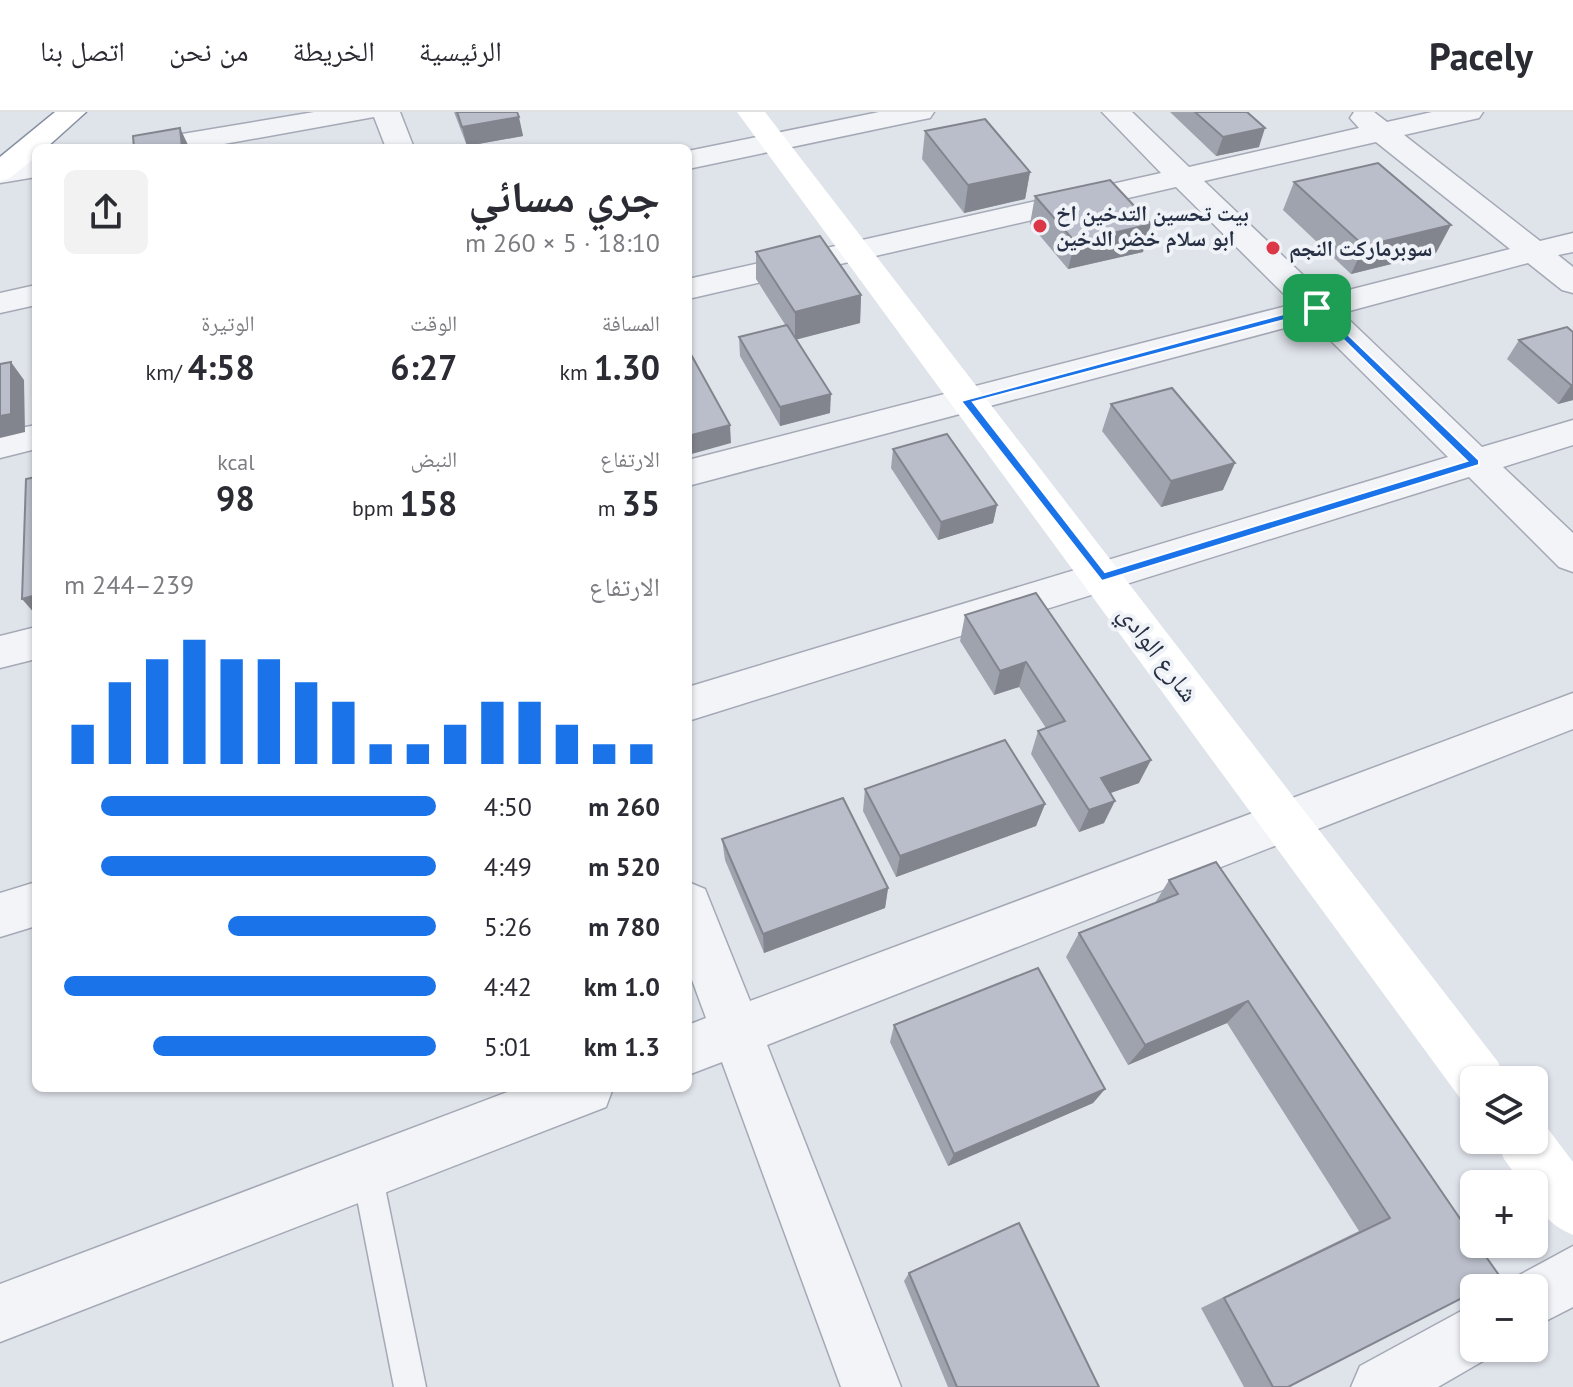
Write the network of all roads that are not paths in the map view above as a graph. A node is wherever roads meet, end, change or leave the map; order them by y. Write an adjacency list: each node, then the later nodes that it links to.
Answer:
1 (72, 112): 10 (main road)
2 (364, 112): 11 (street)
3 (386, 112): 12 (street)
4 (920, 112): 8 (street)
5 (1116, 112): 17 (street)
6 (1356, 112): 9 (street)
7 (1469, 112): 9 (street)
8 (761, 127): 14 (street); 19 (main road, شارع الوادي)
9 (1382, 132): 17 (street); 20 (street)
10 (34, 144)
11 (176, 144)
12 (398, 144)
13 (32, 146): 16 (main road)
14 (692, 158)
15 (32, 169): 16 (street)
16 (0, 173)
17 (1183, 177): 19 (street); 25 (street)
18 (1573, 242): 20 (street)
19 (853, 252): 22 (street); 26 (main road, شارع الوادي)
20 (1534, 252): 21 (street); 25 (street)
21 (1573, 283)
22 (692, 288)
23 (32, 296): 24 (street)
24 (0, 303)
25 (1317, 308): 26 (street); 30 (street)
26 (966, 401): 31 (street); 33 (main road, شارع الوادي)
27 (1573, 432): 30 (street)
28 (32, 438): 29 (street)
29 (0, 445)
30 (1475, 462): 32 (street); 33 (street)
31 (692, 472)
32 (1573, 557)
33 (1102, 577): 36 (street); 38 (main road, شارع الوادي)
34 (32, 644): 35 (street)
35 (0, 652)
36 (692, 703)
37 (1573, 711): 38 (street)
38 (1286, 821): 42 (street); 44 (main road, شارع الوادي)
39 (32, 905): 41 (street)
40 (692, 914): 42 (street)
41 (0, 915)
42 (737, 1031): 43 (street); 54 (street)
43 (692, 1048)
44 (1469, 1066)
45 (577, 1092): 47 (street)
46 (1533, 1154): 48 (main road)
47 (367, 1173): 51 (street); 53 (lane)
48 (1573, 1207)
49 (1573, 1275): 50 (street)
50 (1548, 1290)
51 (0, 1313)
52 (1460, 1341): 55 (street)
53 (410, 1387)
54 (871, 1387)
55 (1381, 1387)

